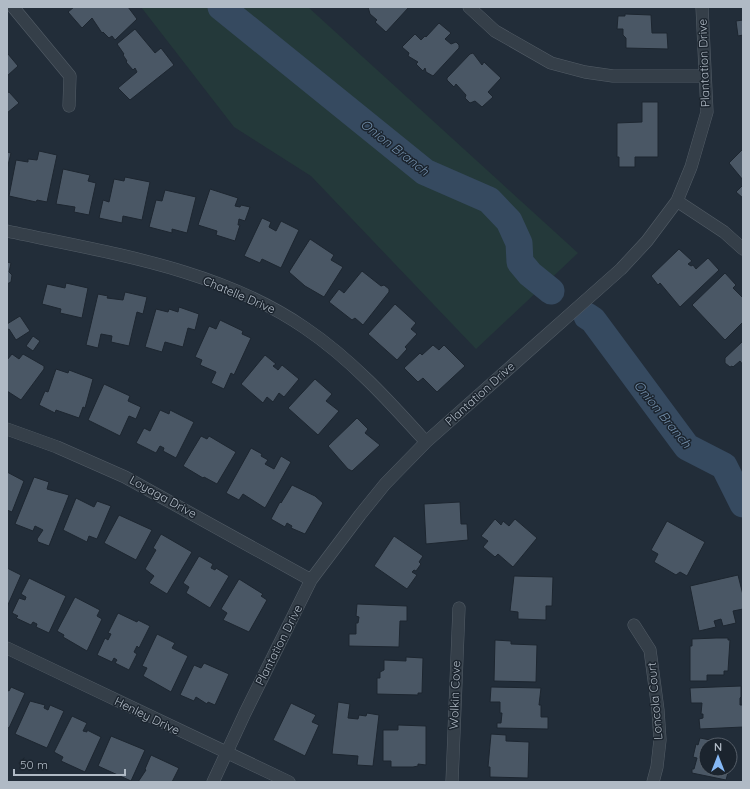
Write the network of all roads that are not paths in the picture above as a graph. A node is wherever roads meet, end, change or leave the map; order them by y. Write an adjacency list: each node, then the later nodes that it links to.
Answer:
1 (13, 7): 5 (street)
2 (468, 7): 4 (street)
3 (702, 7): 4 (street, Plantation Drive)
4 (705, 76): 6 (street, Plantation Drive)
5 (69, 106)
6 (677, 201): 8 (street); 10 (street, Plantation Drive)
7 (7, 231): 10 (street, Chatelle Drive)
8 (743, 249)
9 (7, 429): 11 (street, Loyaga Drive)
10 (426, 442): 11 (street, Plantation Drive)
11 (311, 580): 15 (street, Plantation Drive)
12 (459, 608): 18 (street, Wolkin Cove)
13 (634, 625): 19 (street, Loncola Court)
14 (7, 648): 15 (street, Henley Drive)
15 (226, 754): 16 (street, Plantation Drive); 17 (street, Henley Drive)
16 (213, 782)
17 (288, 782)
18 (452, 782)
19 (653, 782)

